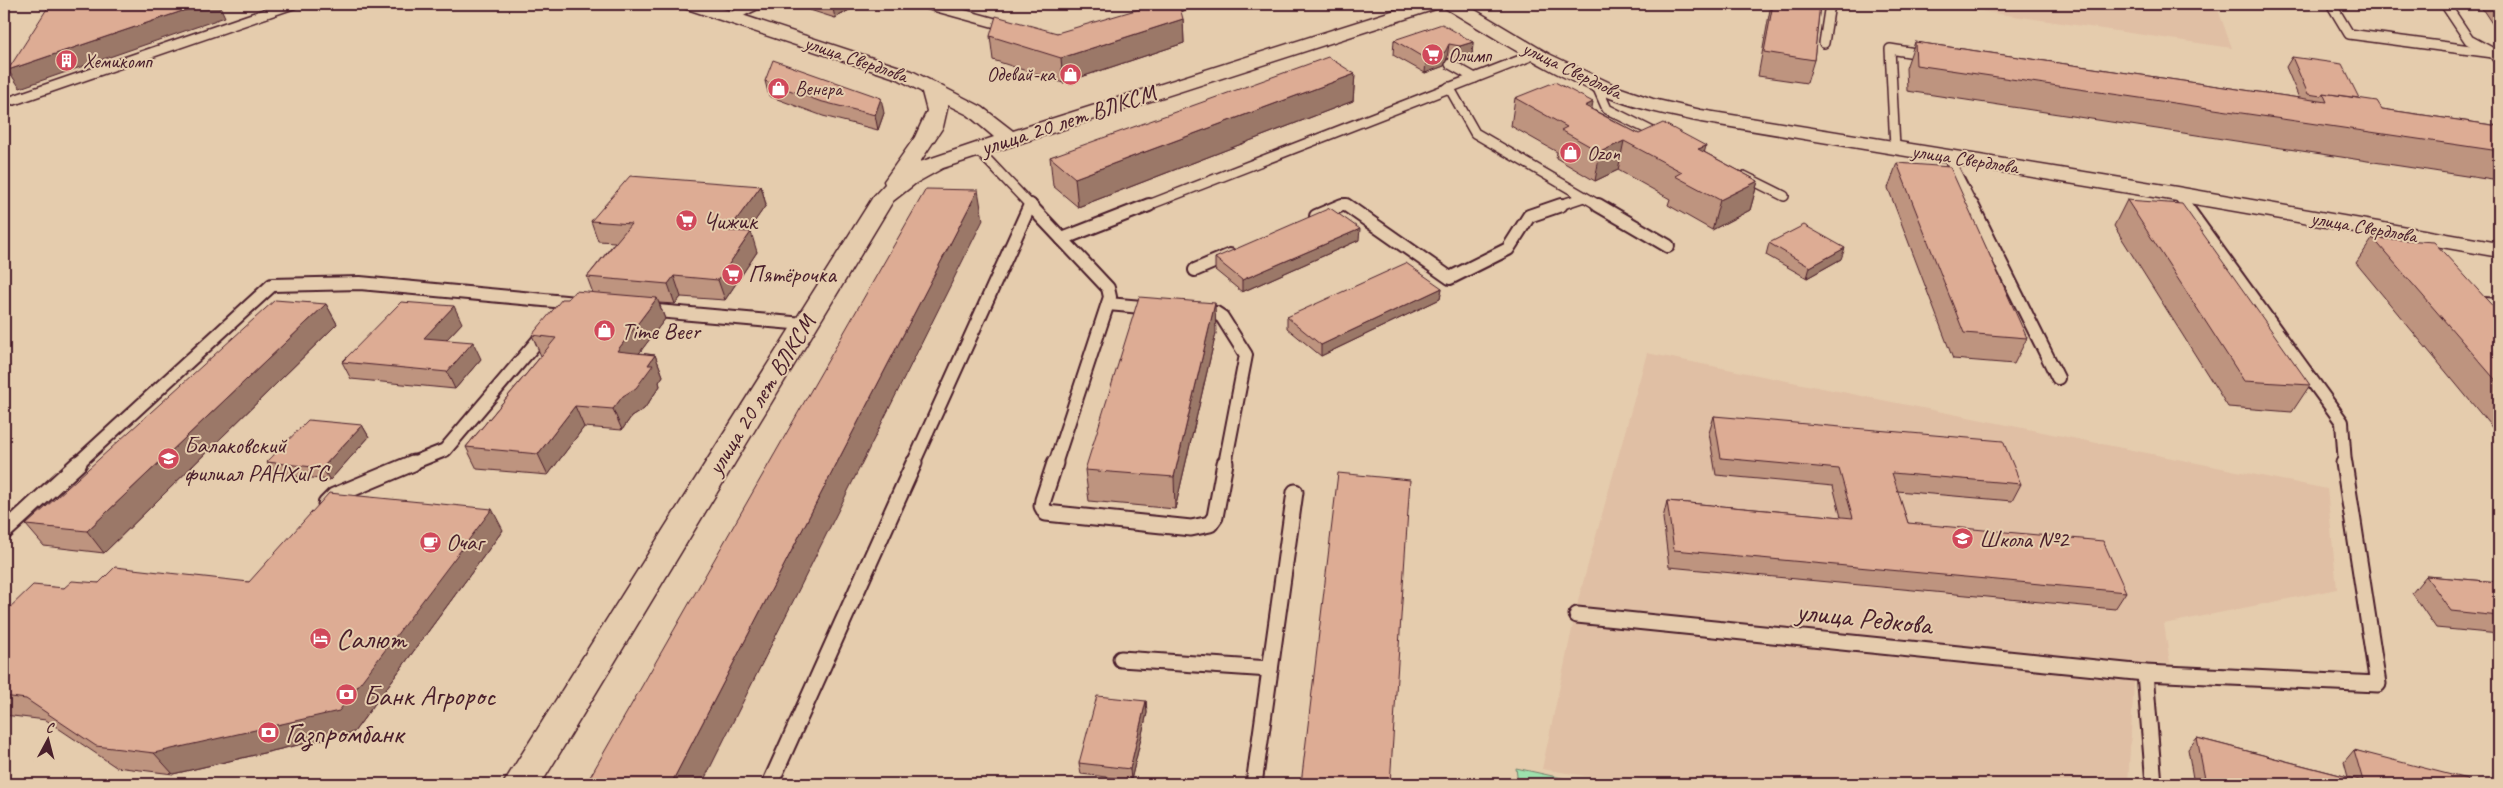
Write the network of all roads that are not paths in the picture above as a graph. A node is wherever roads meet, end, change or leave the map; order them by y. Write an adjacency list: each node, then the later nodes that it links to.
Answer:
1 (293, 4): 24 (lane)
2 (691, 4): 12 (street, улица Свердлова)
3 (758, 4): 12 (lane)
4 (926, 4): 13 (lane)
5 (1187, 4): 11 (lane)
6 (1432, 4): 25 (street, улица 20 лет ВЛКСМ)
7 (1452, 4): 16 (street, улица Свердлова)
8 (1830, 4): 14 (lane)
9 (2331, 4): 15 (lane)
10 (2446, 4): 15 (lane)
11 (1150, 15)
12 (731, 17): 22 (street, улица Свердлова)
13 (1018, 29)
14 (1824, 43)
15 (2493, 53): 18 (lane)
16 (1536, 54): 20 (lane); 21 (street, улица Свердлова)
17 (1938, 56): 27 (lane)
18 (2499, 61)
19 (1450, 64): 20 (lane)
20 (1475, 78): 23 (lane)
21 (1596, 84): 26 (lane); 27 (street, улица Свердлова)
22 (928, 85): 25 (street, улица Свердлова); 33 (street)
23 (1449, 87): 34 (lane); 37 (lane)
24 (14, 100)
25 (1009, 140): 28 (street, улица 20 лет ВЛКСМ)
26 (1669, 140)
27 (1895, 148): 29 (street, улица Свердлова)
28 (977, 149): 33 (street, улица 20 лет ВЛКСМ); 35 (lane)
29 (1948, 157): 31 (street, улица Свердлова); 51 (lane)
30 (1731, 170): 32 (lane)
31 (2177, 194): 39 (street, улица Свердлова); 58 (lane, улица Редкова)
32 (1784, 196)
33 (884, 197): 50 (street, улица 20 лет ВЛКСМ)
34 (1584, 197): 36 (lane); 38 (lane)
35 (1030, 205): 37 (lane); 60 (lane)
36 (1310, 219)
37 (1062, 239): 45 (lane)
38 (1668, 246)
39 (2499, 250)
40 (1239, 251): 41 (lane)
41 (1195, 270)
42 (2480, 301): 49 (lane)
43 (570, 302): 44 (lane); 53 (lane); 54 (lane)
44 (590, 304)
45 (1108, 304): 47 (lane); 48 (lane)
46 (629, 308): 50 (lane)
47 (1163, 308)
48 (1191, 310)
49 (2497, 311)
50 (804, 324): 59 (street, улица 20 лет ВЛКСМ)
51 (2058, 378)
52 (1295, 492): 57 (lane)
53 (315, 518)
54 (4, 532)
55 (1577, 615): 58 (lane, улица Редкова)
56 (1121, 659): 57 (lane)
57 (1270, 669): 61 (lane)
58 (2145, 673): 62 (lane)
59 (521, 784)
60 (770, 784)
61 (1254, 784)
62 (2154, 784)

